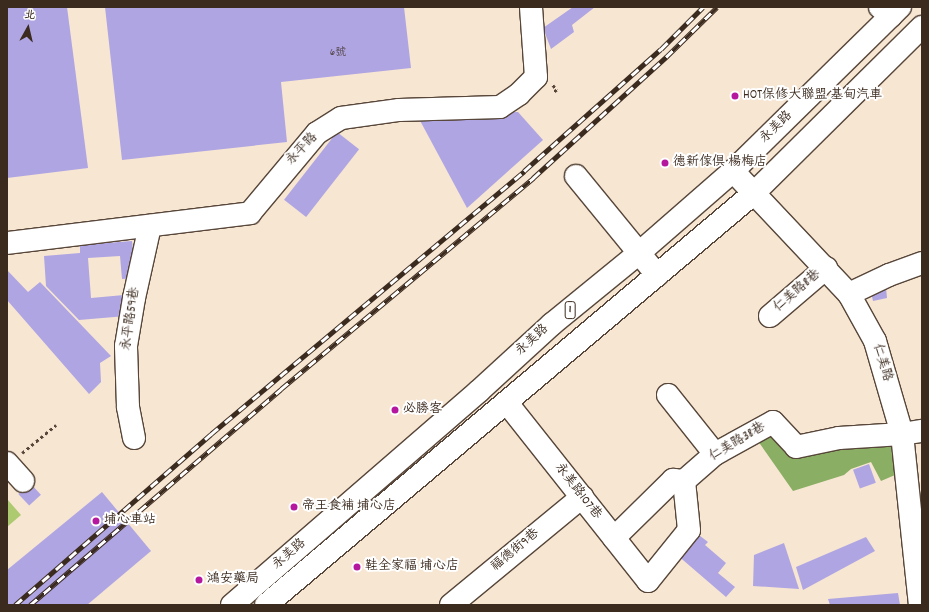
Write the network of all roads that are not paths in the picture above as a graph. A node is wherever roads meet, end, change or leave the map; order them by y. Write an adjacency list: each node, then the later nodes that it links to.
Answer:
1 (531, 7): 7 (main road, 永平路)
2 (890, 10): 4 (main road, 永美路 / 1)
3 (922, 27): 6 (main road, 永美路 / 1)
4 (733, 171): 6 (main road, 仁美路); 9 (main road, 永美路 / 1)
5 (576, 176): 9 (main road)
6 (754, 193): 11 (main road, 仁美路); 12 (main road, 永美路 / 1)
7 (150, 226): 8 (main road, 永平路); 18 (main road, 永平路59巷)
8 (7, 243)
9 (639, 254): 12 (main road); 25 (main road, 永美路 / 1)
10 (922, 263): 13 (main road)
11 (826, 268): 13 (main road, 仁美路); 14 (main road, 仁美路8巷)
12 (657, 275): 16 (main road, 永美路 / 1)
13 (849, 294): 17 (main road, 仁美路)
14 (770, 316)
15 (668, 395): 19 (main road)
16 (507, 403): 23 (main road, 永美路107巷); 26 (main road, 永美路 / 1)
17 (912, 433): 19 (main road, 仁美路38巷); 29 (main road, 仁美路)
18 (134, 438)
19 (715, 454): 21 (main road, 仁美路38巷)
20 (8, 464): 22 (main road)
21 (684, 480): 24 (main road, 仁美路38巷); 24 (main road, 永美路107巷)
22 (24, 481)
23 (582, 497): 24 (main road, 永美路107巷); 28 (main road, 福德街9巷)
24 (614, 538)
25 (261, 581): 26 (main road); 27 (main road, 永美路 / 1)
26 (274, 602)
27 (232, 605)
28 (451, 605)
29 (920, 605)

